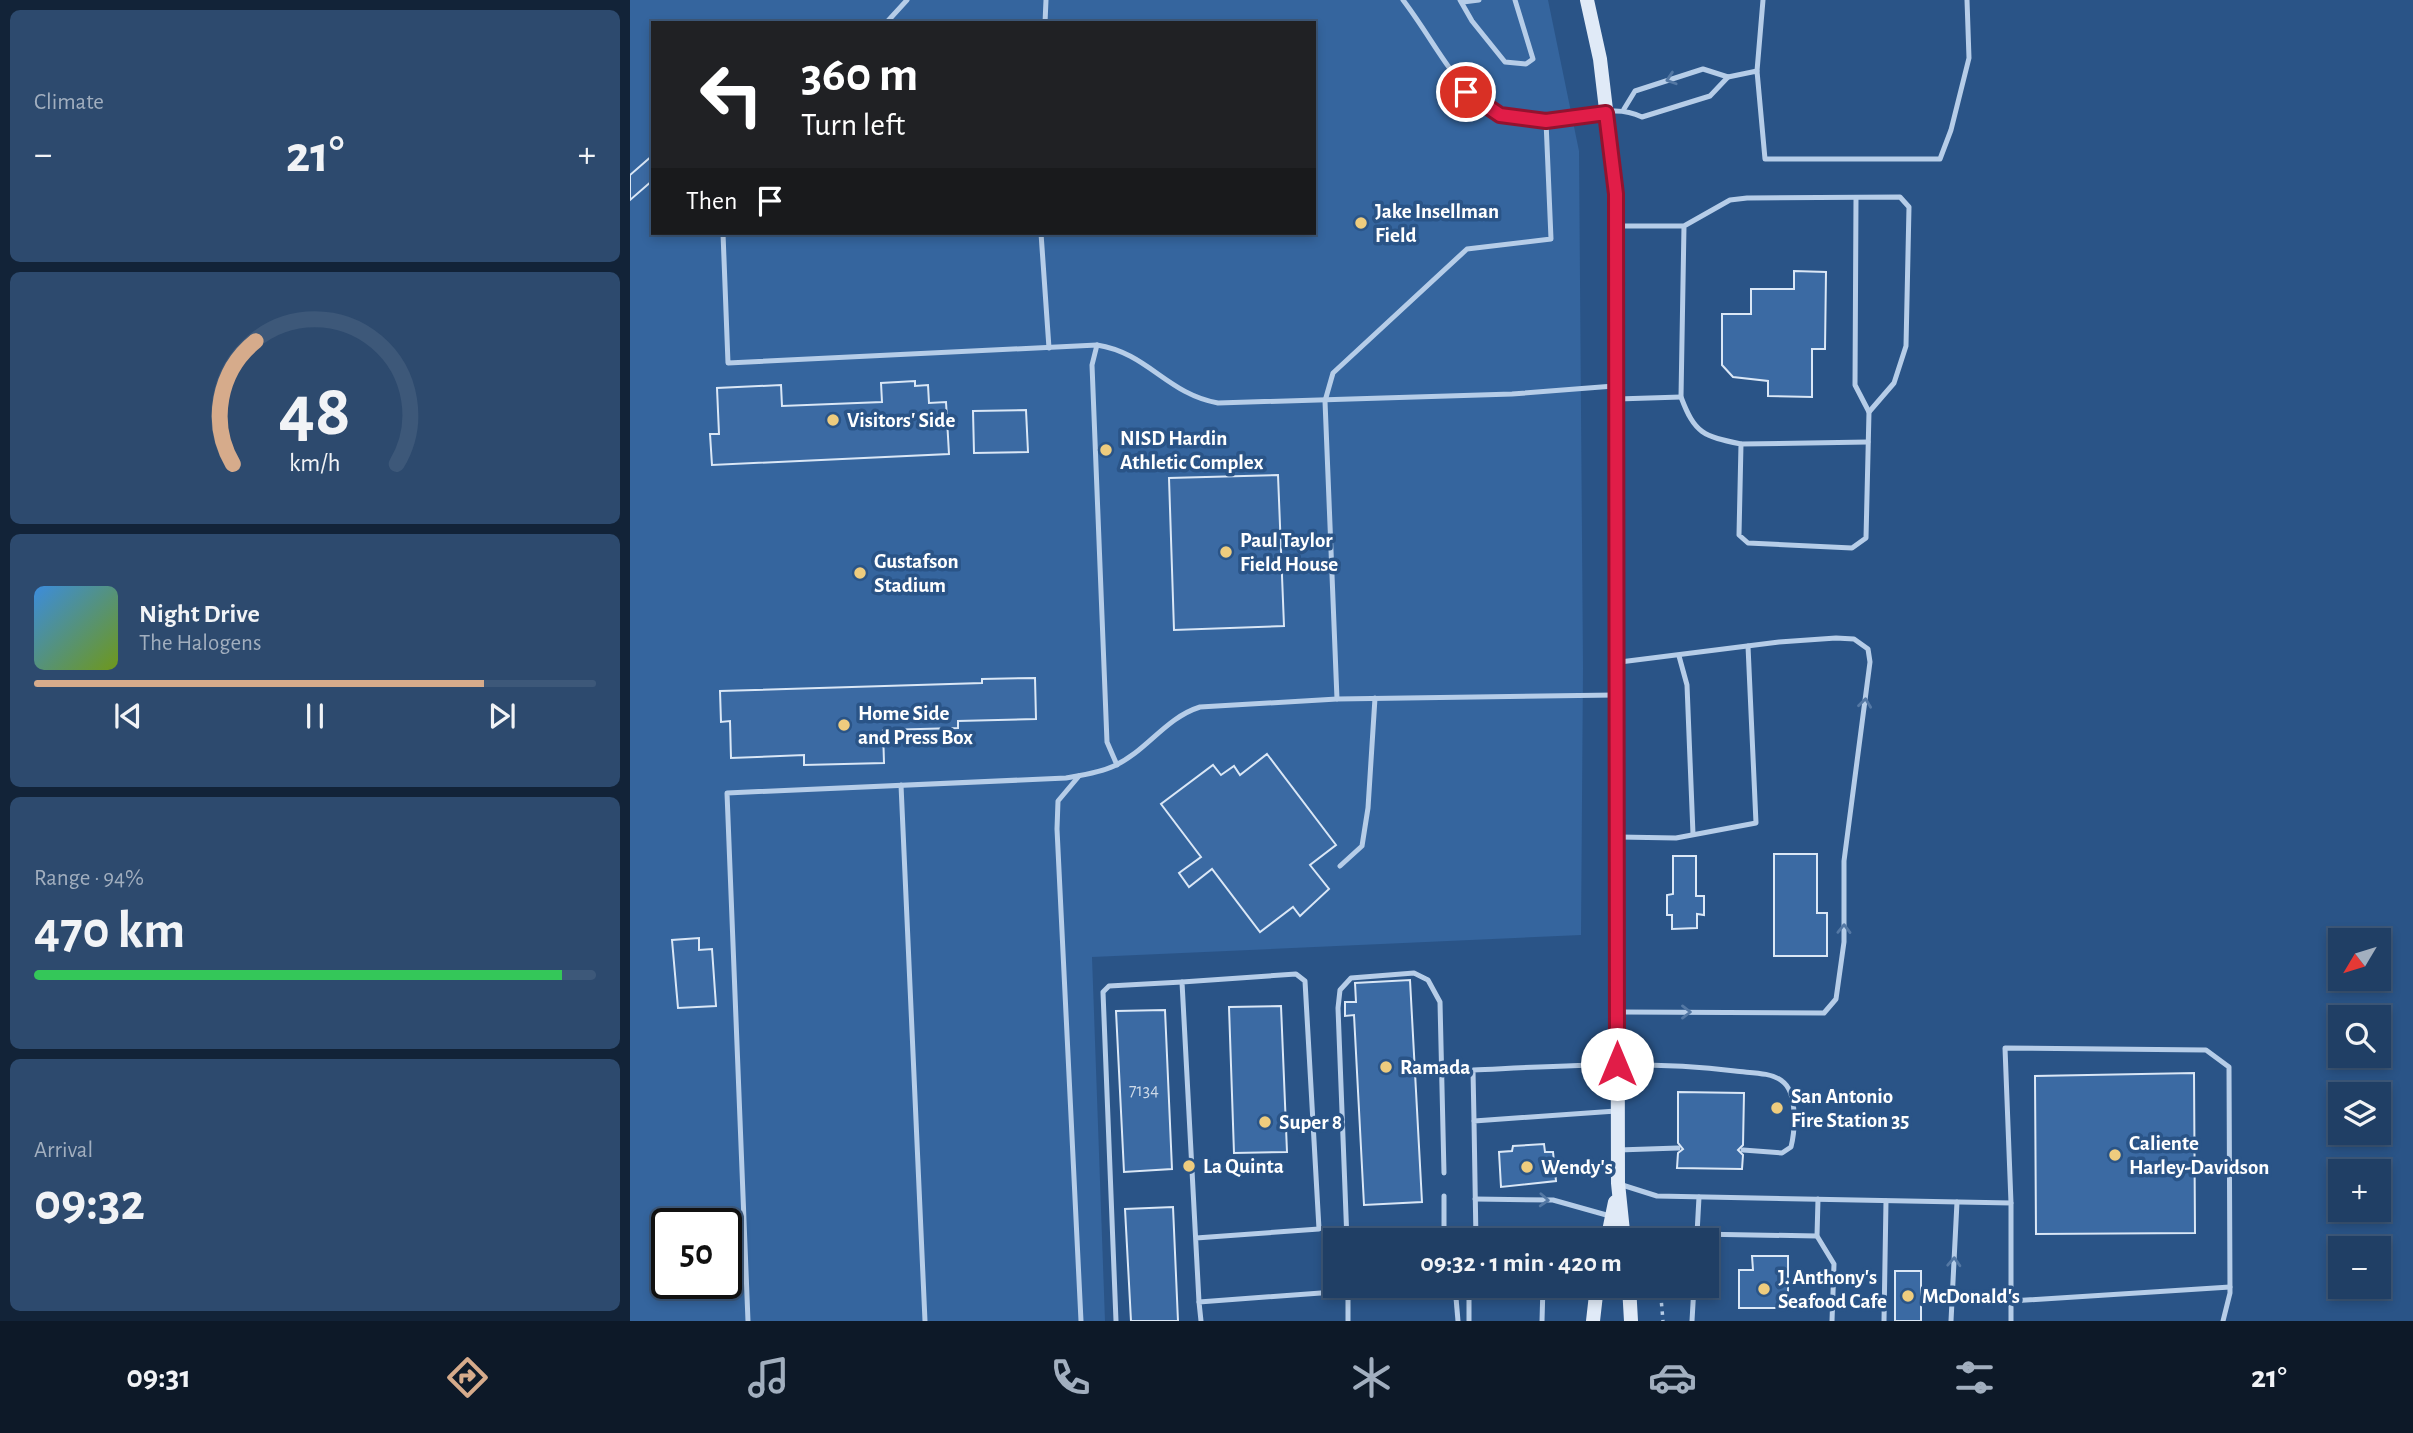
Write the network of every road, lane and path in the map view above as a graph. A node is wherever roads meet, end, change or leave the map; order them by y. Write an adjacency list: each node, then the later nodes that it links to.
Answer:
1 (907, 0): 10 (lane)
2 (1046, 0): 11 (lane)
3 (1404, 0): 16 (lane)
4 (1479, 0): 9 (lane)
5 (1515, 0): 9 (lane)
6 (1587, 0): 15 (main road)
7 (1763, 0): 12 (lane)
8 (1967, 0): 12 (lane)
9 (1461, 1)
10 (889, 21)
11 (1045, 21)
12 (1757, 71): 13 (lane)
13 (1728, 77): 14 (lane); 14 (lane, one-way to 14)
14 (1624, 109): 15 (lane)
15 (1606, 113): 16 (lane); 18 (main road)
16 (1546, 121): 26 (lane)
17 (1857, 198): 19 (lane); 27 (lane); 27 (lane)
18 (1616, 226): 19 (lane); 24 (main road)
19 (1684, 226): 25 (lane)
20 (723, 235): 23 (lane)
21 (1041, 235): 23 (lane)
22 (1097, 345): 23 (lane); 26 (lane); 36 (lane)
23 (1049, 348)
24 (1617, 392): 25 (lane); 26 (lane); 32 (main road)
25 (1681, 397): 29 (lane)
26 (1325, 401): 35 (lane)
27 (1869, 412): 28 (lane)
28 (1868, 442): 29 (lane); 29 (lane)
29 (1741, 444)
30 (1748, 646): 31 (lane); 39 (lane); 43 (lane, one-way to 30)
31 (1679, 656): 32 (lane); 39 (lane)
32 (1617, 662): 33 (main road)
33 (1617, 695): 34 (lane); 40 (main road)
34 (1375, 698): 35 (lane); 41 (lane)
35 (1337, 699): 36 (lane)
36 (1117, 765): 37 (lane)
37 (1079, 776): 38 (lane); 83 (lane)
38 (901, 785): 81 (lane); 82 (lane)
39 (1692, 834): 40 (lane)
40 (1617, 837): 43 (main road)
41 (1340, 866)
42 (1182, 982): 68 (lane); 68 (lane); 84 (lane)
43 (1617, 1012): 44 (main road)
44 (1617, 1064): 45 (main road); 46 (lane); 49 (lane)
45 (1618, 1111): 46 (lane); 48 (main road)
46 (1474, 1121): 54 (lane)
47 (1678, 1148): 48 (lane)
48 (1618, 1150): 51 (main road)
49 (1743, 1150)
50 (1444, 1173): 60 (lane)
51 (1618, 1183): 53 (lane); 59 (main road); 64 (main road)
52 (1444, 1196): 61 (lane)
53 (1699, 1197): 55 (lane); 65 (lane)
54 (1475, 1199): 59 (lane, one-way to 59); 62 (lane)
55 (1818, 1199): 56 (lane); 66 (lane)
56 (1886, 1201): 57 (lane); 95 (lane)
57 (1957, 1202): 58 (lane); 96 (lane, one-way to 57)
58 (2011, 1203): 69 (lane); 79 (lane)
59 (1612, 1217): 63 (main road)
60 (1346, 1228)
61 (1444, 1228)
62 (1476, 1228)
63 (1610, 1228)
64 (1623, 1228)
65 (1697, 1228)
66 (1818, 1236): 67 (lane); 94 (lane)
67 (1719, 1237)
68 (1196, 1238): 80 (lane)
69 (2230, 1287): 79 (lane); 98 (lane)
70 (1323, 1291): 80 (lane)
71 (1350, 1298): 86 (lane)
72 (1456, 1298): 87 (lane)
73 (1468, 1298): 88 (lane)
74 (1543, 1298): 89 (lane)
75 (1596, 1298): 90 (main road)
76 (1630, 1298): 91 (main road)
77 (1661, 1298): 92 (path)
78 (1693, 1298): 93 (lane)
79 (2011, 1301): 97 (lane)
80 (1199, 1302): 85 (lane)
81 (748, 1321)
82 (925, 1321)
83 (1081, 1321)
84 (1116, 1321)
85 (1201, 1321)
86 (1349, 1321)
87 (1458, 1321)
88 (1469, 1321)
89 (1542, 1321)
90 (1593, 1321)
91 (1631, 1321)
92 (1663, 1321)
93 (1692, 1321)
94 (1832, 1321)
95 (1884, 1321)
96 (1951, 1321)
97 (2011, 1321)
98 (2223, 1321)

